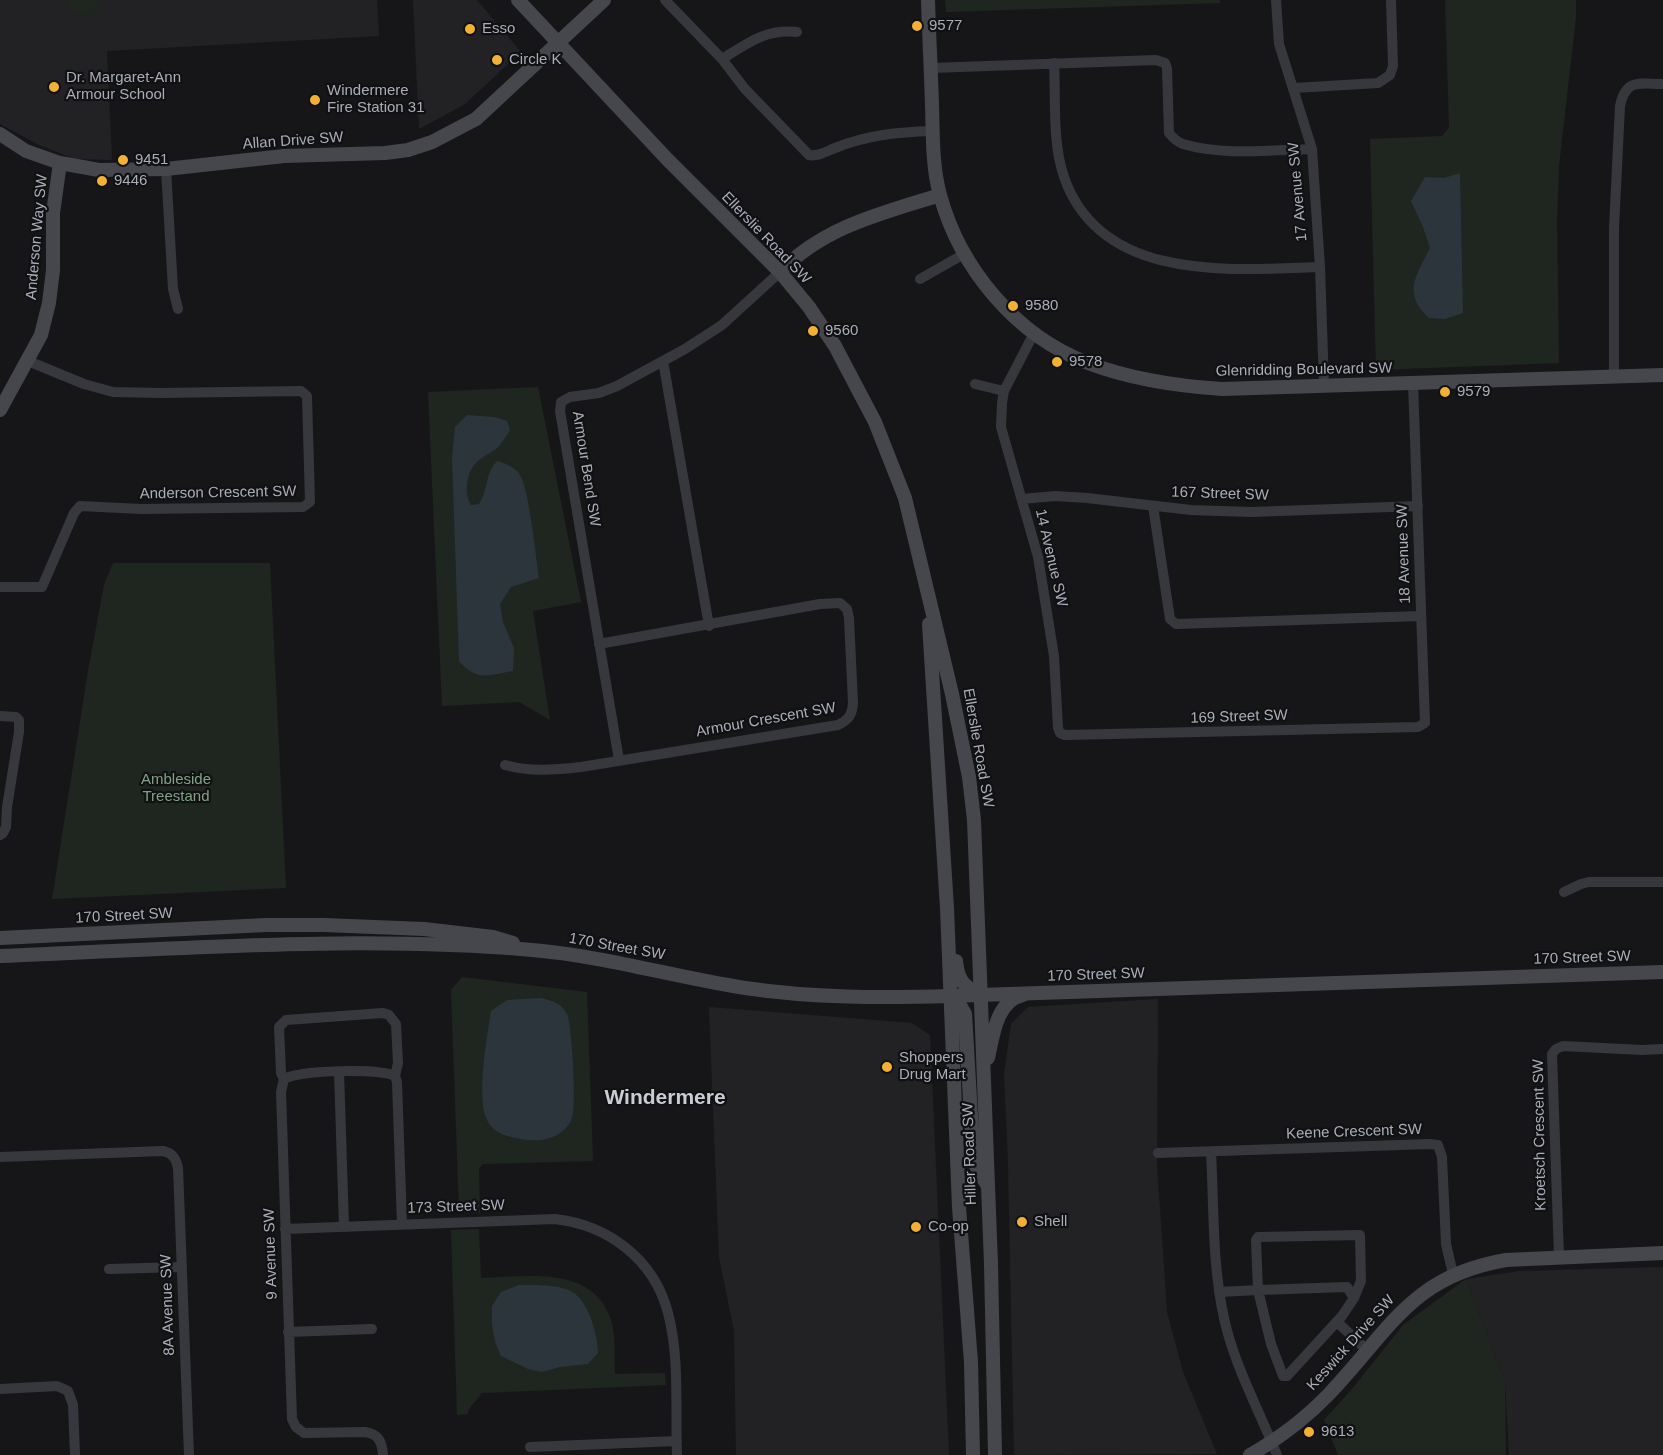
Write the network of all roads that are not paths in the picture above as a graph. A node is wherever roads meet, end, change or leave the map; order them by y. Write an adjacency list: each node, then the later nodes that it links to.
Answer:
1 (518, 0): 8 (main road, Ellerslie Road SW)
2 (604, 0): 8 (main road, Allan Drive SW)
3 (665, 0): 9 (street)
4 (928, 0): 11 (main road, Glenridding Boulevard SW)
5 (1276, 0): 13 (street, 17 Avenue SW)
6 (1391, 0): 13 (street)
7 (797, 32): 9 (street)
8 (560, 43): 18 (main road, Allan Drive SW); 22 (main road, Ellerslie Road SW)
9 (722, 59): 14 (street)
10 (1054, 63): 11 (street); 16 (street); 21 (street)
11 (931, 68): 14 (main road, Glenridding Boulevard SW)
12 (1663, 84): 29 (street)
13 (1294, 88): 16 (street, 17 Avenue SW)
14 (933, 131): 19 (main road, Glenridding Boulevard SW)
15 (0, 134): 17 (main road, Allan Drive SW)
16 (1312, 149): 21 (street, 17 Avenue SW)
17 (60, 163): 18 (main road, Allan Drive SW); 26 (main road, Anderson Way SW)
18 (166, 169): 24 (street)
19 (940, 195): 20 (main road, Glenridding Boulevard SW); 22 (main road)
20 (964, 254): 23 (street); 25 (main road, Glenridding Boulevard SW)
21 (1320, 267): 32 (street, 17 Avenue SW)
22 (780, 272): 27 (street, Armour Bend SW); 38 (main road, Ellerslie Road SW)
23 (920, 279)
24 (178, 309)
25 (1034, 333): 32 (main road, Glenridding Boulevard SW); 33 (street, 14 Avenue SW)
26 (28, 360): 34 (main road, Anderson Way SW); 39 (street, Anderson Crescent SW)
27 (663, 361): 41 (street); 42 (street, Armour Bend SW)
28 (1663, 375): 29 (main road, Glenridding Boulevard SW)
29 (1614, 376): 31 (main road, Glenridding Boulevard SW)
30 (975, 384): 33 (street)
31 (1413, 384): 32 (main road, Glenridding Boulevard SW); 37 (street, 18 Avenue SW)
32 (1323, 386)
33 (1004, 391): 35 (street, 14 Avenue SW)
34 (0, 410)
35 (1022, 499): 36 (street, 167 Street SW); 45 (street, 14 Avenue SW)
36 (1153, 506): 37 (street, 167 Street SW); 40 (street)
37 (1418, 506): 40 (street, 18 Avenue SW)
38 (925, 581): 48 (main road, Ellerslie Road SW); 57 (main road, Ellerslie Road SW)
39 (0, 587)
40 (1420, 616): 44 (street, 18 Avenue SW)
41 (709, 626): 42 (street, Armour Crescent SW); 46 (street, Armour Crescent SW)
42 (599, 644): 46 (street, Armour Bend SW)
43 (0, 716): 49 (street)
44 (1421, 725): 45 (street, 169 Street SW)
45 (1060, 733)
46 (619, 760): 47 (street, Armour Crescent SW)
47 (505, 765)
48 (941, 798): 57 (main road); 58 (main road, Ellerslie Road SW)
49 (0, 835)
50 (1663, 882): 51 (street)
51 (1564, 892)
52 (0, 938): 53 (main road, 170 Street SW)
53 (535, 950): 54 (main road, 170 Street SW); 58 (main road, 170 Street SW)
54 (0, 956)
55 (1663, 972): 56 (main road, 170 Street SW)
56 (1030, 994): 57 (main road, 170 Street SW); 62 (main road)
57 (981, 995): 58 (main road, 170 Street SW); 62 (main road, Hiller Road SW)
58 (950, 996): 67 (main road); 91 (main road, Hiller Road SW)
59 (1663, 1049): 72 (street, Kroetsch Crescent SW)
60 (339, 1072): 61 (street); 63 (street); 69 (street)
61 (395, 1076): 63 (street, 9 Avenue SW); 68 (street)
62 (983, 1078): 67 (main road, Hiller Road SW)
63 (284, 1079): 70 (street, 9 Avenue SW)
64 (1211, 1152): 65 (street, Keene Crescent SW); 75 (street, Keene Crescent SW); 77 (street)
65 (1158, 1153)
66 (0, 1157): 73 (street, 8A Avenue SW)
67 (987, 1184): 92 (main road, Hiller Road SW)
68 (402, 1224): 69 (street, 173 Street SW); 84 (street, 173 Street SW)
69 (344, 1226): 70 (street, 173 Street SW)
70 (285, 1228): 81 (street, 9 Avenue SW)
71 (1663, 1253): 72 (main road, Keswick Drive SW)
72 (1558, 1257): 75 (main road, Keswick Drive SW)
73 (182, 1267): 74 (street); 88 (street, 8A Avenue SW)
74 (109, 1269)
75 (1453, 1274): 82 (main road, Keswick Drive SW)
76 (1258, 1290): 77 (street); 78 (street); 78 (street); 79 (street)
77 (1219, 1292): 85 (street)
78 (1354, 1298): 79 (street)
79 (1337, 1322): 82 (street)
80 (372, 1329): 81 (street)
81 (288, 1332): 89 (street, 9 Avenue SW)
82 (1367, 1350): 85 (main road, Keswick Drive SW)
83 (0, 1389): 87 (street)
84 (676, 1441): 86 (street); 90 (street)
85 (1272, 1442): 93 (main road, Keswick Drive SW); 94 (street)
86 (530, 1447)
87 (75, 1455)
88 (189, 1455)
89 (383, 1455)
90 (677, 1455)
91 (973, 1455)
92 (995, 1455)
93 (1250, 1455)
94 (1277, 1455)

